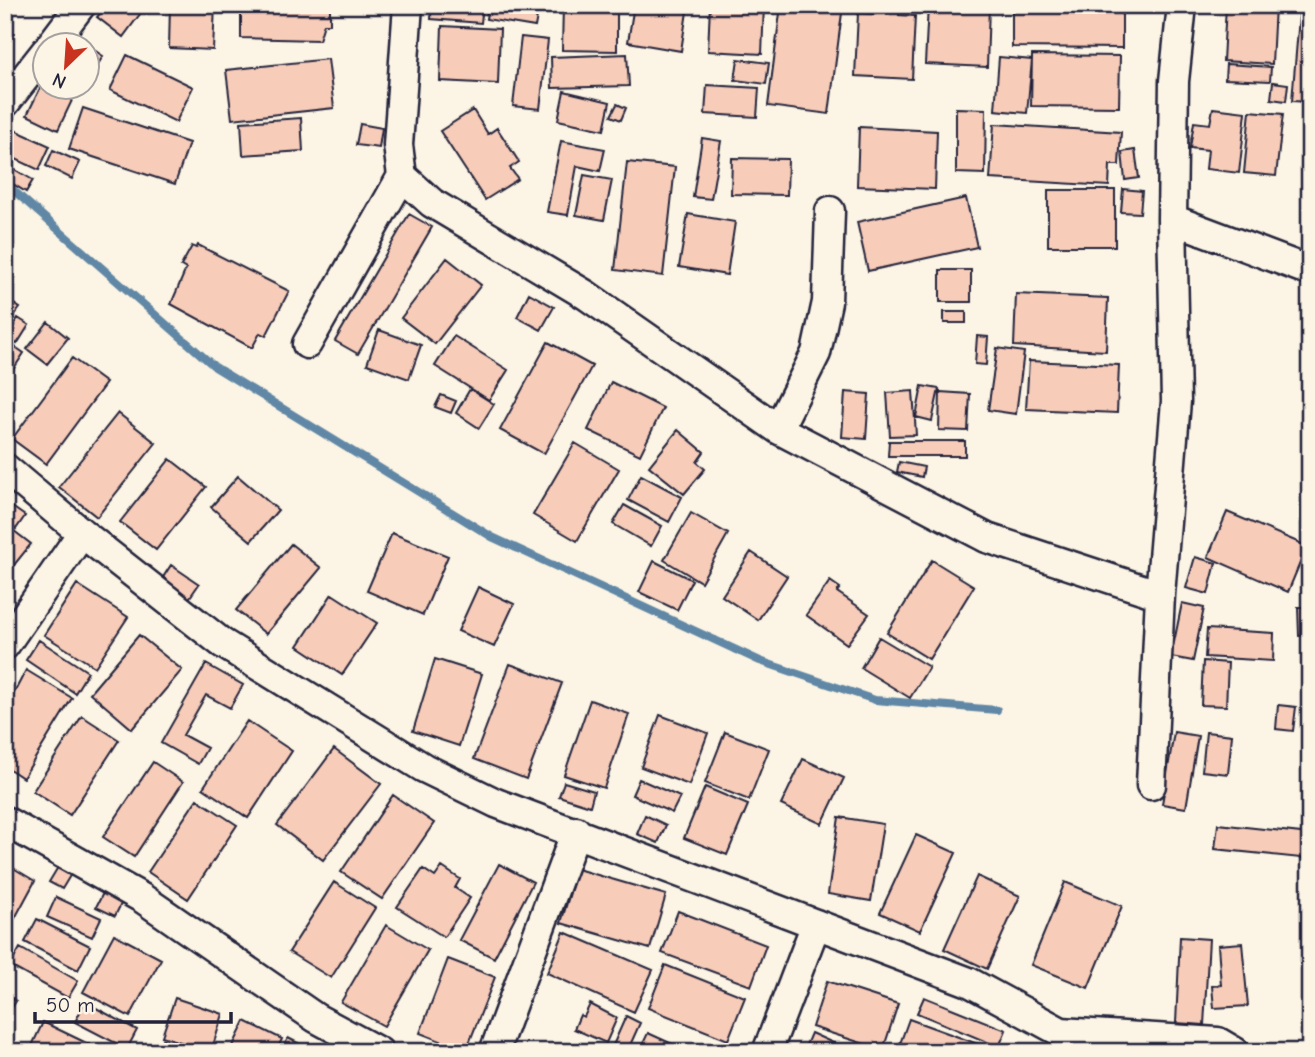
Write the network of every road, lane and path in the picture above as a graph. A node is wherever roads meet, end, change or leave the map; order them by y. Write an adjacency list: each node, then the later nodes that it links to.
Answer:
1 (81, 5): 4 (street)
2 (408, 5): 7 (street)
3 (1182, 5): 9 (street)
4 (61, 32)
5 (32, 69): 6 (street)
6 (5, 103)
7 (402, 176): 11 (street); 12 (street)
8 (830, 211): 12 (street)
9 (1172, 219): 10 (street); 15 (street)
10 (1310, 271)
11 (307, 344)
12 (778, 429): 15 (street)
13 (5, 468): 14 (street)
14 (82, 533): 16 (street); 19 (street)
15 (1160, 595): 17 (street)
16 (5, 645)
17 (1151, 785)
18 (5, 821): 22 (street)
19 (576, 831): 20 (street); 23 (street)
20 (816, 924): 21 (street); 24 (street)
21 (1056, 1042): 25 (street)
22 (379, 1052)
23 (494, 1052)
24 (767, 1052)
25 (1235, 1052)

